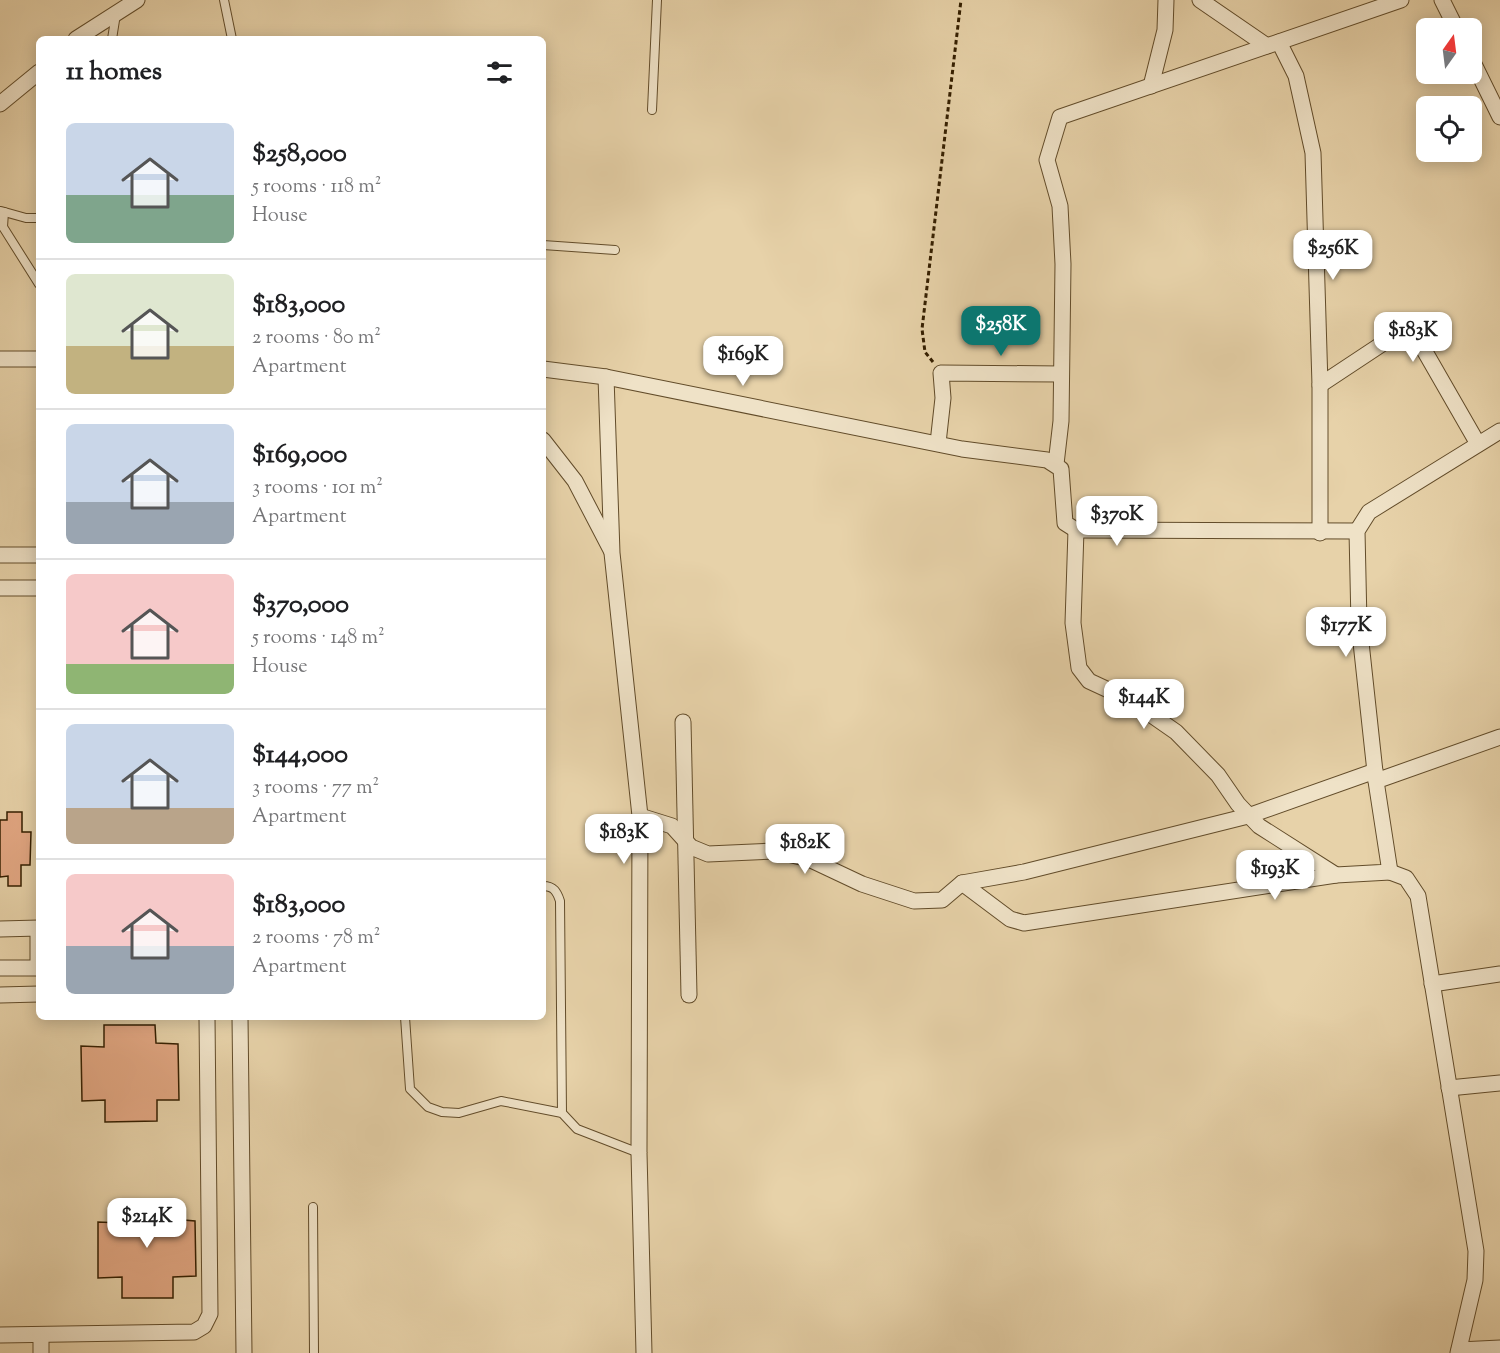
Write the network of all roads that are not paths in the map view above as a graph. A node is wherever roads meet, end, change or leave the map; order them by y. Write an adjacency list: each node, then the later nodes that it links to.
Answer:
1 (137, 0): 8 (street)
2 (224, 0): 12 (lane)
3 (657, 0): 18 (lane)
4 (1166, 0): 16 (street)
5 (1200, 0): 13 (street)
6 (1442, 0): 9 (street)
7 (1394, 1): 13 (street)
8 (117, 13): 10 (street); 11 (lane)
9 (1451, 18)
10 (81, 36)
11 (113, 36)
12 (231, 36)
13 (1273, 44): 16 (street); 30 (street)
14 (36, 74): 17 (street)
15 (1482, 80): 19 (street)
16 (1151, 86): 28 (street)
17 (0, 104)
18 (652, 110)
19 (1500, 117)
20 (2, 211): 21 (lane); 24 (lane)
21 (36, 218)
22 (546, 245): 23 (lane)
23 (615, 250)
24 (36, 279)
25 (36, 359): 26 (street)
26 (0, 360)
27 (546, 369): 29 (street)
28 (1061, 374): 32 (street); 35 (street)
29 (606, 377): 32 (street); 39 (street)
30 (1320, 385): 34 (street); 38 (street)
31 (1500, 431): 34 (street)
32 (938, 443): 35 (street)
33 (546, 444): 39 (street)
34 (1478, 444): 37 (street)
35 (1056, 464): 36 (street)
36 (1076, 530): 38 (street); 48 (street)
37 (1357, 531): 38 (street); 46 (street)
38 (1320, 533)
39 (612, 553): 47 (street)
40 (0, 555): 41 (street)
41 (36, 555)
42 (0, 588): 43 (street)
43 (36, 588)
44 (684, 722): 49 (street)
45 (1500, 737): 46 (street)
46 (1375, 776): 48 (street); 50 (street)
47 (640, 816): 49 (street); 69 (street)
48 (1248, 816): 51 (street); 52 (street)
49 (686, 840): 52 (street); 62 (street)
50 (1390, 872): 51 (street); 59 (street)
51 (1336, 875): 52 (street)
52 (962, 883)
53 (546, 886): 68 (lane)
54 (36, 928): 55 (street)
55 (0, 929)
56 (0, 968): 57 (street)
57 (36, 968)
58 (1500, 974): 59 (street)
59 (1432, 984): 67 (street)
60 (36, 994): 61 (street)
61 (0, 995)
62 (689, 995)
63 (207, 1020): 72 (street)
64 (240, 1020): 76 (street)
65 (405, 1020): 68 (lane)
66 (1500, 1083): 67 (street)
67 (1449, 1088): 74 (street)
68 (562, 1113): 69 (lane)
69 (639, 1153): 78 (street)
70 (313, 1207): 77 (lane)
71 (0, 1335): 72 (street)
72 (41, 1335): 75 (street)
73 (1500, 1348): 74 (street)
74 (1458, 1352)
75 (41, 1353)
76 (244, 1353)
77 (314, 1353)
78 (644, 1353)

